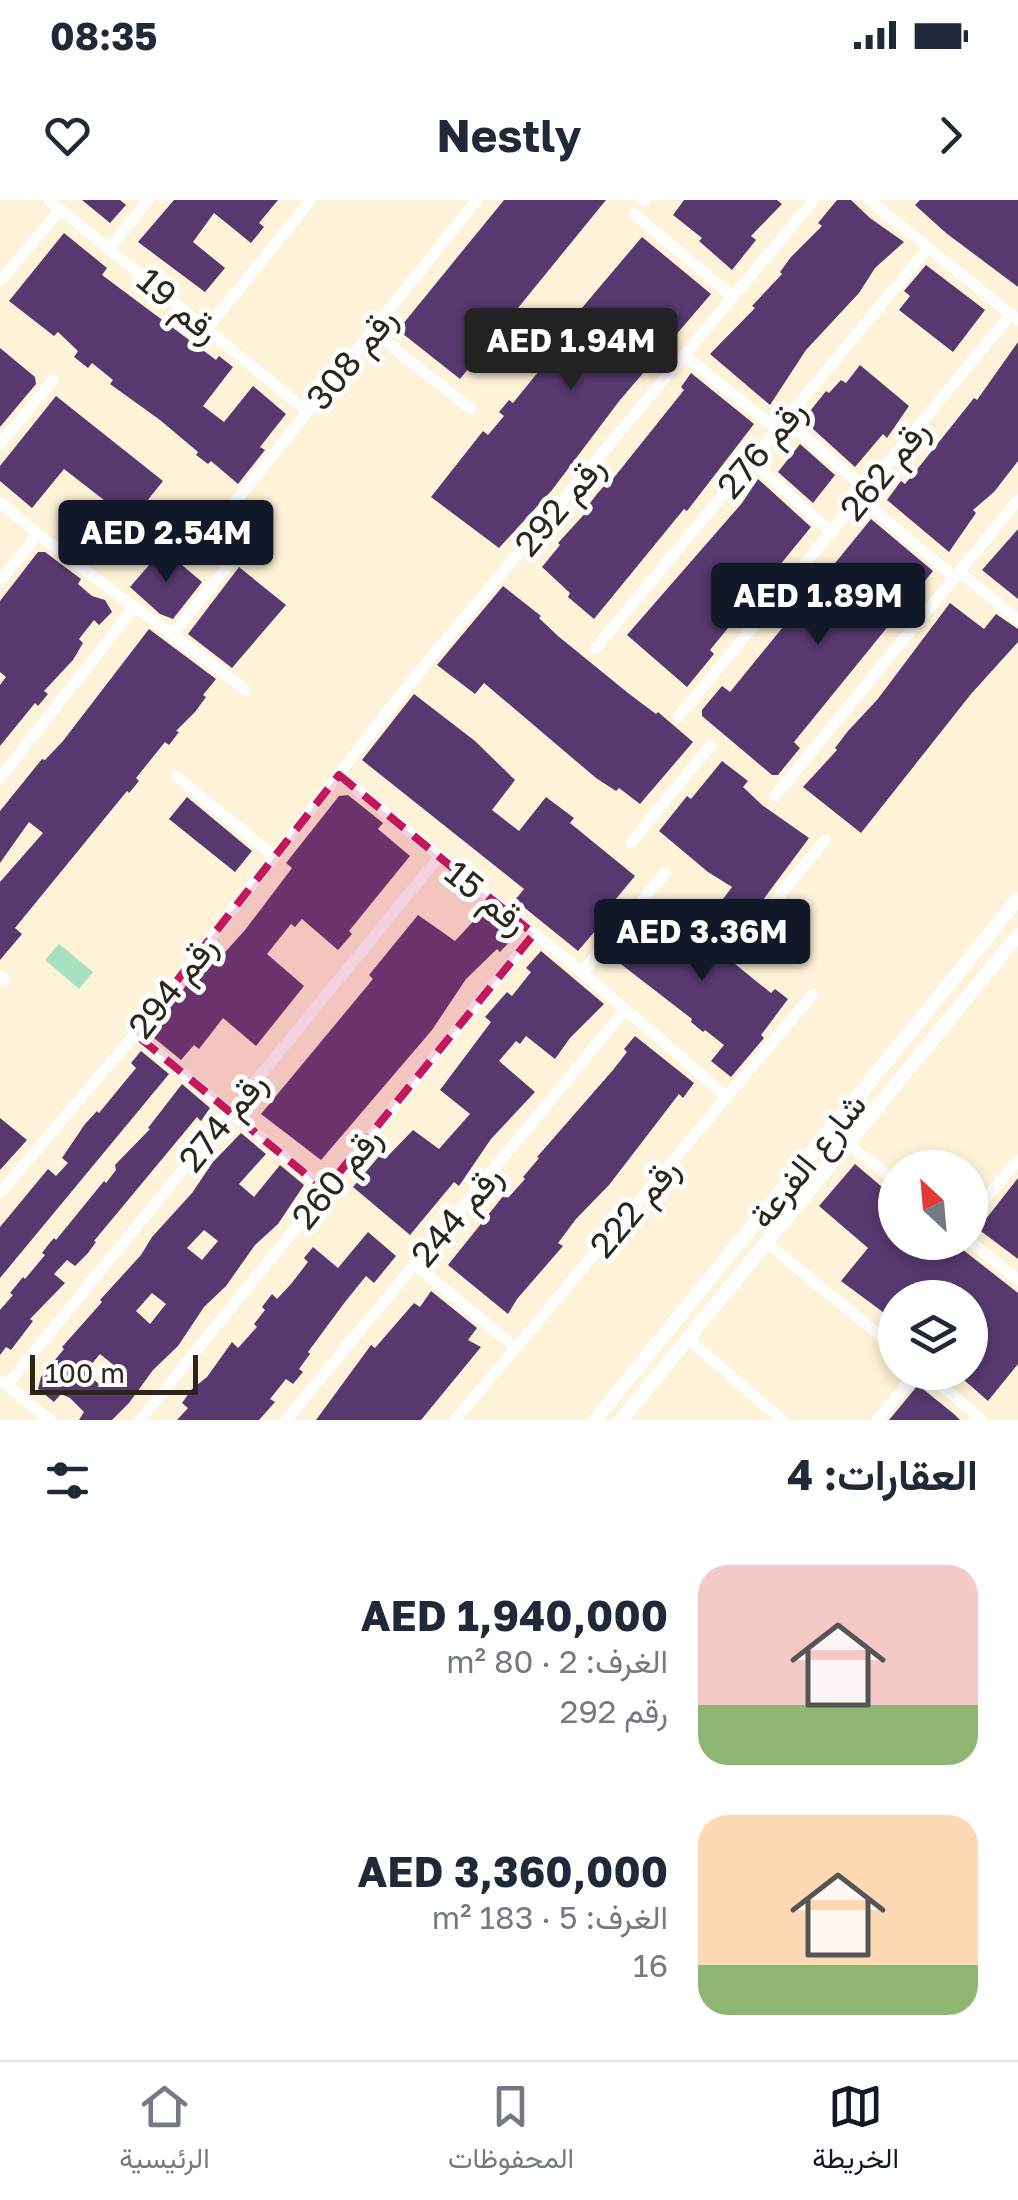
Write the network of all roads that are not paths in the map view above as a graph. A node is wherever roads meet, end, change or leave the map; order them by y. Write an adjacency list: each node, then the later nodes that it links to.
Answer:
1 (49, 200): 7 (street, رقم 19)
2 (148, 200): 9 (street)
3 (311, 200): 14 (street)
4 (477, 200): 15 (street, رقم 308)
5 (814, 200): 12 (street, رقم 292)
6 (869, 200): 10 (street)
7 (61, 210): 9 (street, رقم 19); 11 (street)
8 (634, 214): 12 (street)
9 (110, 248): 14 (street, رقم 19)
10 (928, 248): 13 (street); 20 (street, رقم 276)
11 (0, 281)
12 (732, 296): 16 (street, رقم 292)
13 (1014, 317): 24 (street, رقم 262)
14 (207, 328): 19 (street, رقم 19)
15 (372, 330): 18 (street); 19 (street, رقم 308)
16 (684, 356): 21 (street); 40 (street, رقم 292)
17 (53, 380): 22 (street)
18 (471, 409)
19 (308, 412): 27 (street, رقم 308)
20 (785, 419): 21 (street, رقم 276); 24 (street)
21 (776, 429): 23 (street, رقم 276)
22 (0, 444)
23 (751, 460): 28 (street); 36 (street, رقم 276)
24 (864, 494): 28 (street, رقم 262); 31 (street)
25 (1018, 500): 31 (street)
26 (0, 502): 29 (street)
27 (224, 516)
28 (832, 533): 38 (street, رقم 262)
29 (38, 535): 32 (street); 33 (street)
30 (252, 536): 35 (street)
31 (957, 575): 34 (street); 43 (street)
32 (0, 581)
33 (135, 606): 35 (street); 42 (street)
34 (1018, 620)
35 (174, 632): 37 (street)
36 (595, 649)
37 (246, 690)
38 (678, 716)
39 (711, 745): 45 (street)
40 (339, 775): 46 (street, رقم 294); 47 (street, رقم 15)
41 (176, 776): 46 (street)
42 (0, 778)
43 (775, 796)
44 (825, 840): 52 (street)
45 (632, 843)
46 (274, 857): 56 (street, رقم 294)
47 (438, 858): 50 (street, رقم 15); 58 (street, رقم 274)
48 (665, 873): 53 (street)
49 (1018, 900): 79 (street, شارع الفرعة)
50 (534, 934): 53 (street, رقم 15); 62 (street, رقم 260)
51 (1018, 935): 59 (street, شارع الفرعة)
52 (745, 938)
53 (582, 972): 55 (street, رقم 15)
54 (813, 994): 57 (street, رقم 222)
55 (625, 1010): 57 (street, رقم 15); 67 (street, رقم 244)
56 (135, 1034): 58 (street); 63 (street, رقم 294)
57 (727, 1097): 71 (street, رقم 222)
58 (229, 1112): 62 (street); 72 (street, رقم 274)
59 (848, 1144): 61 (street); 65 (street, شارع الفرعة)
60 (1018, 1160): 64 (street)
61 (878, 1168)
62 (325, 1190): 76 (street, رقم 260)
63 (0, 1193)
64 (988, 1196)
65 (766, 1242): 69 (street); 70 (street, شارع الفرعة)
66 (988, 1256): 68 (street)
67 (415, 1265): 71 (street); 77 (street, رقم 244)
68 (1018, 1280)
69 (878, 1334)
70 (687, 1338): 80 (street, شارع الفرعة); 81 (street)
71 (516, 1348): 78 (street, رقم 222)
72 (3, 1382): 75 (street)
73 (901, 1390): 82 (street)
74 (946, 1390): 83 (street)
75 (50, 1420)
76 (140, 1420)
77 (286, 1420)
78 (455, 1420)
79 (595, 1420)
80 (621, 1420)
81 (782, 1420)
82 (877, 1420)
83 (982, 1420)

